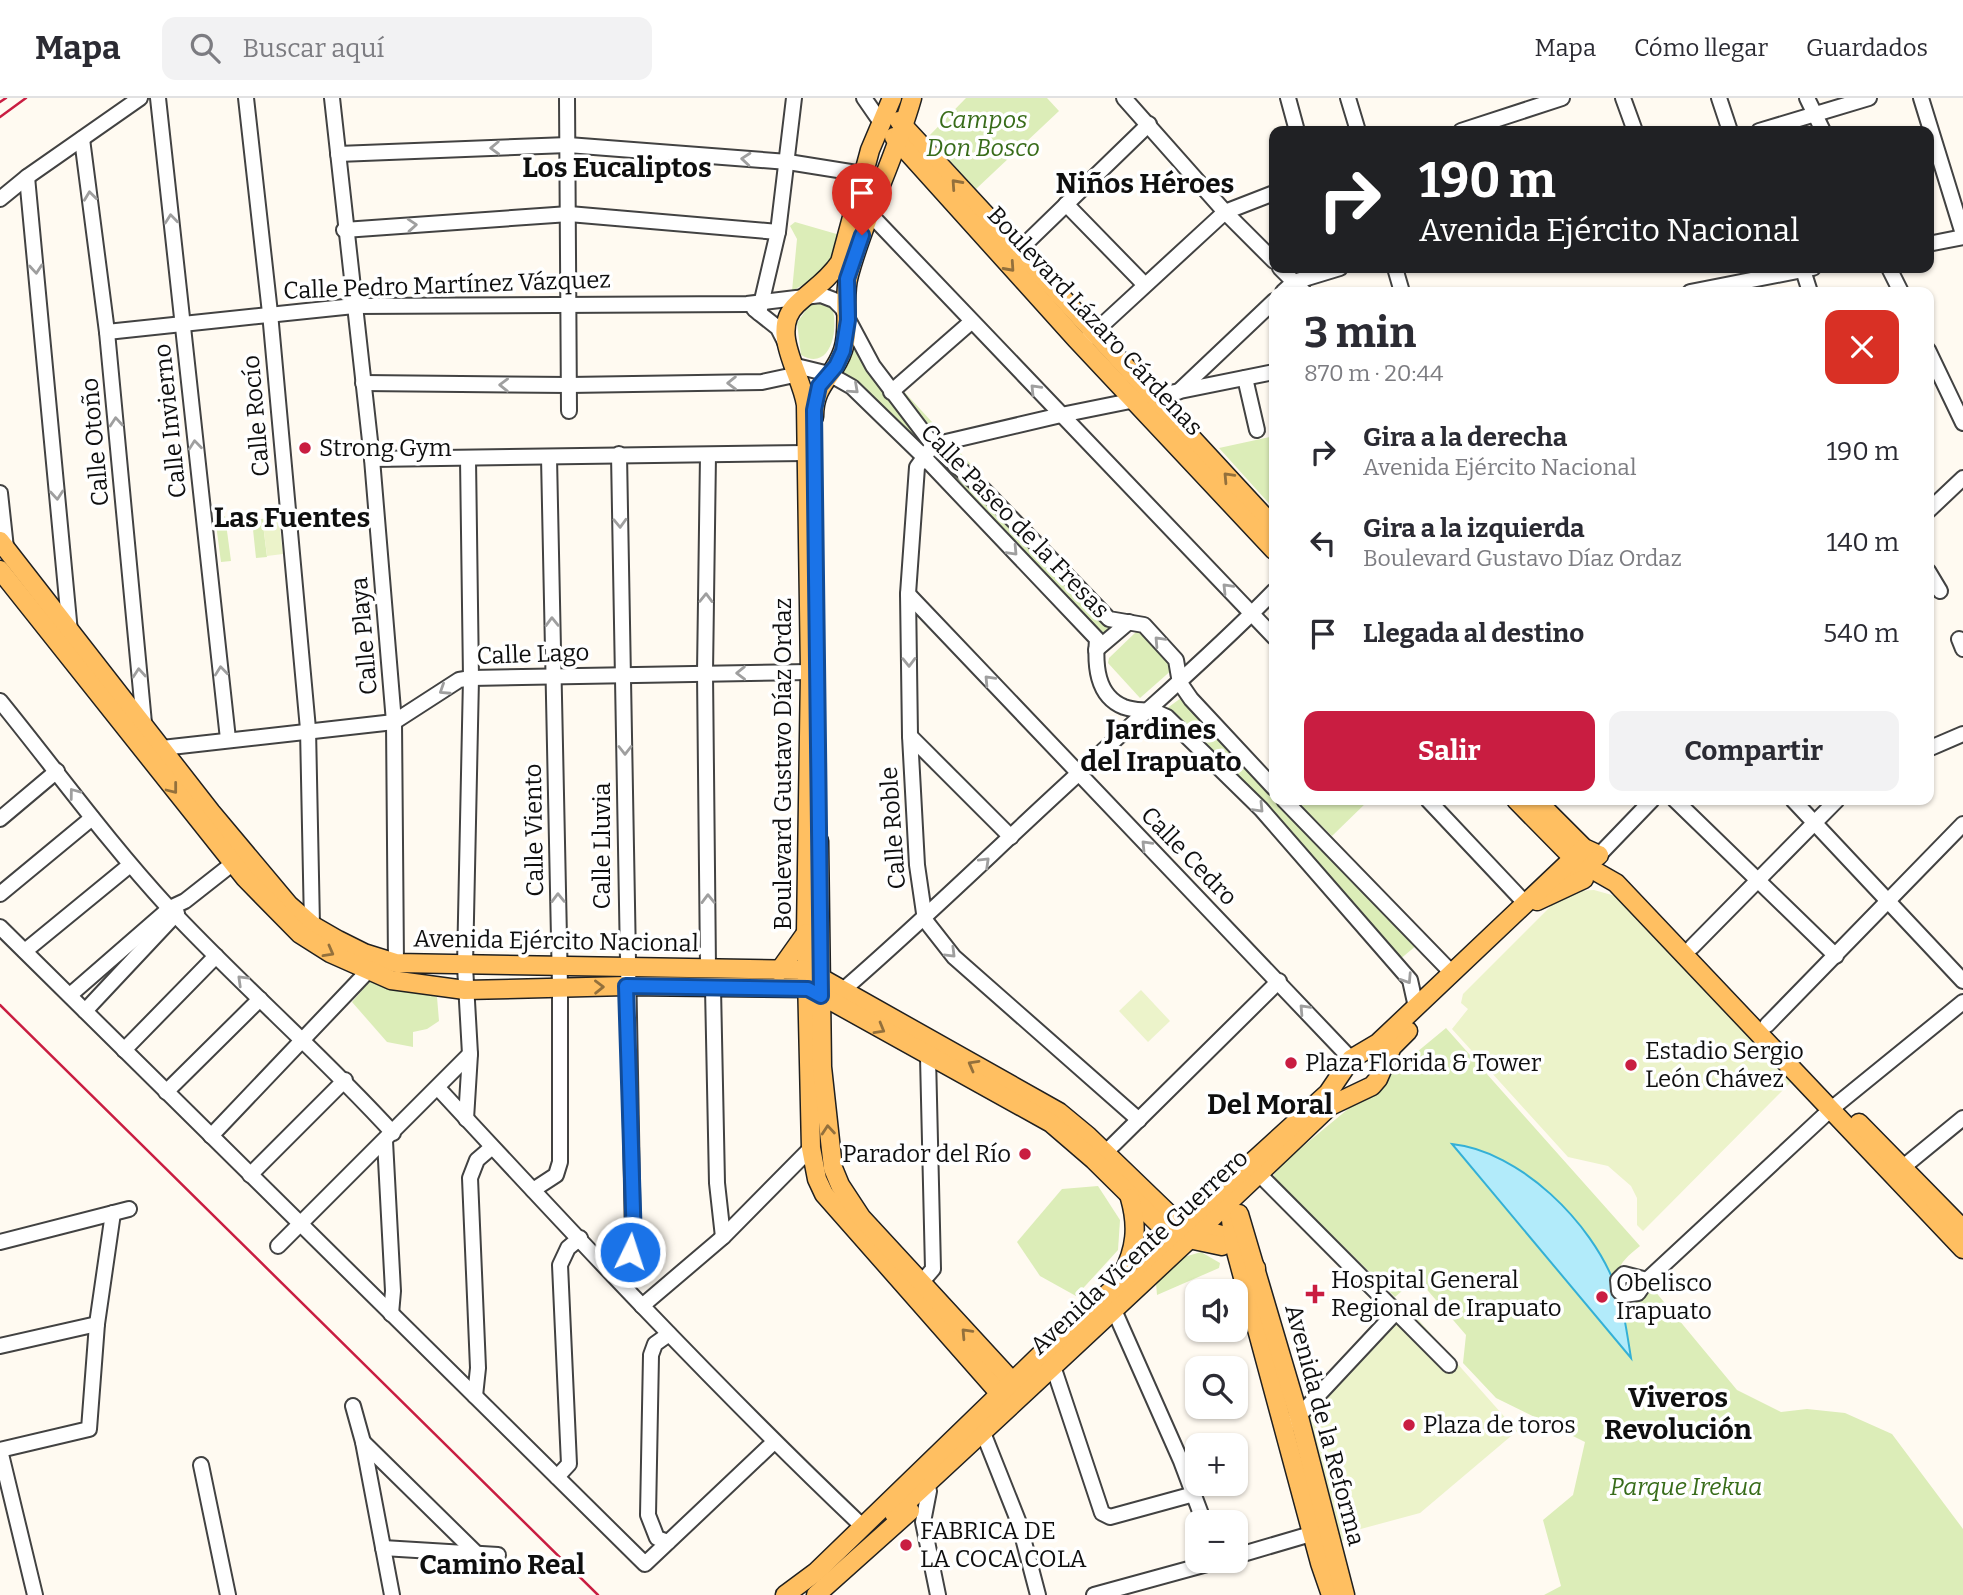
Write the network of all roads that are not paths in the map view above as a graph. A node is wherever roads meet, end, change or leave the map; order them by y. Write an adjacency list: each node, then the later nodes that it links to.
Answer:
1 (140, 98): 30 (street)
2 (158, 98): 63 (street, Calle Invierno, one-way to 2)
3 (246, 98): 60 (street, Calle Rocío)
4 (332, 98): 33 (street, Calle Playa)
5 (567, 98): 32 (street)
6 (794, 98): 34 (street)
7 (864, 98): 18 (street)
8 (912, 98): 29 (main road, Boulevard Gustavo Díaz Ordaz)
9 (1124, 98): 20 (street)
10 (1288, 98): 21 (street)
11 (1348, 98): 22 (street)
12 (1563, 98): 23 (street)
13 (1623, 98): 24 (street)
14 (1719, 98): 25 (street)
15 (1807, 98): 19 (street)
16 (1869, 98): 19 (street)
17 (1921, 98): 28 (street)
18 (886, 107): 29 (main road, Boulevard Lázaro Cárdenas); 35 (main road)
19 (1815, 115): 26 (street); 27 (street)
20 (1149, 124): 39 (street); 40 (street)
21 (1296, 126)
22 (1356, 126)
23 (1476, 126)
24 (1633, 126)
25 (1728, 126)
26 (1776, 126)
27 (1820, 126)
28 (1930, 126)
29 (901, 135): 41 (main road, Boulevard Gustavo Díaz Ordaz); 47 (main road, Boulevard Lázaro Cárdenas, one-way to 29); 65 (main road, Boulevard Lázaro Cárdenas, one-way to 65)
30 (82, 139): 36 (street); 64 (street, Calle Otoño, one-way to 30)
31 (1934, 141): 45 (street)
32 (568, 145): 33 (street, one-way to 33); 34 (street, one-way to 32); 42 (street)
33 (338, 155): 43 (street, Calle Playa)
34 (788, 162): 35 (street); 44 (street)
35 (863, 174): 55 (main road)
36 (27, 177): 38 (street); 102 (street, one-way to 102)
37 (1269, 195): 40 (street)
38 (0, 199)
39 (1066, 204): 47 (street); 52 (street)
40 (1224, 212): 48 (street); 52 (street)
41 (869, 213): 61 (main road, Boulevard Gustavo Díaz Ordaz); 62 (street)
42 (569, 214): 43 (street, one-way to 42); 44 (street); 56 (street)
43 (344, 230): 57 (street, Calle Playa)
44 (778, 232): 58 (street)
45 (1963, 236): 46 (street)
46 (1934, 243)
47 (1018, 251): 65 (main road, Boulevard Lázaro Cárdenas)
48 (1269, 256)
49 (1285, 273): 53 (street)
50 (1326, 273): 53 (street)
51 (1787, 273): 54 (street)
52 (1144, 284): 65 (street)
53 (1299, 287)
54 (1716, 287)
55 (807, 297): 58 (street, Calle Pedro Martínez Vázquez); 61 (street, Calle Paseo de la Fresas); 66 (main road)
56 (570, 303): 57 (street, Calle Pedro Martínez Vázquez); 58 (street, Calle Pedro Martínez Vázquez); 73 (street)
57 (354, 306): 60 (street, Calle Pedro Martínez Vázquez); 72 (street, Calle Playa)
58 (756, 306): 66 (street)
59 (1269, 306): 75 (street)
60 (270, 313): 63 (street, Calle Pedro Martínez Vázquez); 116 (street, Calle Rocío)
61 (848, 320): 70 (main road, Boulevard Gustavo Díaz Ordaz); 74 (street, Calle Paseo de la Fresas)
62 (971, 322): 74 (street); 79 (street, one-way to 62)
63 (182, 325): 64 (street, Calle Pedro Martínez Vázquez); 119 (street, Calle Invierno, one-way to 63)
64 (107, 332): 115 (street, Calle Otoño, one-way to 64)
65 (1088, 339): 76 (main road, Boulevard Lázaro Cárdenas); 77 (main road, Boulevard Lázaro Cárdenas)
66 (785, 342): 68 (main road, Boulevard Gustavo Díaz Ordaz)
67 (1934, 363): 80 (street)
68 (795, 369): 70 (street, Calle Paseo de la Fresas); 73 (street, one-way to 73); 83 (main road, Boulevard Gustavo Díaz Ordaz)
69 (1269, 373): 71 (street)
70 (829, 374): 82 (street, Calle Paseo de la Fresas, one-way to 82); 163 (main road, Boulevard Gustavo Díaz Ordaz)
71 (1245, 378): 75 (street); 81 (street)
72 (363, 383): 73 (street, one-way to 72); 87 (street, Calle Playa)
73 (569, 386): 78 (street)
74 (891, 392): 82 (street, Calle Paseo de la Fresas)
75 (1178, 392): 76 (street)
76 (1155, 397): 77 (street); 92 (main road, Boulevard Lázaro Cárdenas, one-way to 76)
77 (1135, 401): 79 (street); 94 (main road, Boulevard Lázaro Cárdenas)
78 (569, 411)
79 (1060, 415): 82 (street); 100 (street, one-way to 79)
80 (1963, 423)
81 (1257, 430)
82 (928, 450): 98 (street, Calle Roble); 101 (street, Calle Paseo de la Fresas); 104 (street, Calle Paseo de la Fresas, one-way to 104)
83 (806, 453): 85 (street); 106 (main road, Boulevard Gustavo Díaz Ordaz)
84 (619, 454): 85 (street); 86 (street); 108 (street, Calle Lluvia, one-way to 108)
85 (708, 455): 109 (street, one-way to 85)
86 (549, 457): 88 (street); 107 (street, Calle Viento, one-way to 86)
87 (372, 459): 88 (street); 114 (street, Calle Playa)
88 (468, 459): 110 (street)
89 (1963, 478): 91 (street)
90 (0, 493): 93 (street)
91 (1934, 505)
92 (1269, 522)
93 (3, 544): 102 (main road, Avenida Ejército Nacional)
94 (1269, 545)
95 (0, 570): 105 (main road, Avenida Ejército Nacional)
96 (1934, 581): 97 (street)
97 (1940, 591)
98 (908, 594): 118 (street, Calle Roble, one-way to 118); 123 (street, Calle Cedro, one-way to 98)
99 (1269, 596): 100 (street)
100 (1252, 614): 103 (street); 111 (street)
101 (1129, 622): 104 (street); 111 (street, Calle Paseo de la Fresas, one-way to 101)
102 (70, 630): 105 (street); 115 (main road, Avenida Ejército Nacional)
103 (1269, 632)
104 (1096, 650): 113 (street, Calle Paseo de la Fresas)
105 (72, 662): 115 (main road, Avenida Ejército Nacional)
106 (810, 672): 109 (street, Calle Lago, one-way to 109); 150 (main road, Boulevard Gustavo Díaz Ordaz)
107 (554, 674): 108 (street, Calle Lago); 110 (street, Calle Lago); 157 (street, Calle Viento, one-way to 107)
108 (624, 674): 109 (street, Calle Lago); 158 (street, Calle Lluvia, one-way to 158)
109 (705, 674): 159 (street, one-way to 109)
110 (471, 678): 114 (street, Calle Lago, one-way to 114); 156 (street)
111 (1180, 683): 113 (street); 124 (street, Calle Paseo de la Fresas)
112 (0, 701): 122 (street)
113 (1151, 708): 123 (street); 175 (street, Calle Paseo de la Fresas, one-way to 175)
114 (394, 722): 116 (street, Calle Lago); 155 (street, Calle Playa)
115 (138, 729): 121 (main road, Avenida Ejército Nacional)
116 (308, 730): 119 (street, Calle Lago); 149 (street, Calle Rocío)
117 (1963, 734): 120 (street)
118 (910, 736): 137 (street); 147 (street, Calle Roble)
119 (228, 739): 121 (street, Calle Lago)
120 (1934, 746)
121 (156, 753): 139 (main road, Avenida Ejército Nacional)
122 (57, 771): 133 (street, one-way to 122); 134 (street)
123 (1077, 774): 137 (street); 164 (street, Calle Cedro, one-way to 123)
124 (1269, 784)
125 (1289, 805): 162 (street)
126 (1433, 805): 144 (street)
127 (1522, 805): 138 (main road)
128 (1540, 805): 138 (main road)
129 (1646, 805): 138 (street, Avenida Vicente Guerrero)
130 (1680, 805): 141 (street)
131 (1798, 805): 135 (street)
132 (1833, 805): 135 (street)
133 (92, 818): 140 (street); 143 (street)
134 (0, 819)
135 (1815, 823): 141 (street); 145 (street)
136 (1963, 824): 145 (street)
137 (1012, 837): 147 (street, one-way to 137)
138 (1586, 857): 142 (main road); 144 (main road, Avenida Vicente Guerrero); 151 (main road)
139 (239, 859): 146 (street); 149 (main road, Avenida Ejército Nacional)
140 (131, 865): 146 (street); 152 (street)
141 (1758, 880): 151 (street); 154 (street)
142 (1616, 883): 144 (main road); 190 (main road)
143 (0, 894)
144 (1531, 902): 162 (main road, Avenida Vicente Guerrero); 184 (main road, Avenida Vicente Guerrero)
145 (1889, 902): 154 (street); 165 (street)
146 (173, 911): 153 (street); 172 (street); 176 (street)
147 (925, 919): 170 (street); 193 (street, Calle Roble, one-way to 193)
148 (0, 927): 152 (street)
149 (308, 931): 155 (main road, Avenida Ejército Nacional); 160 (main road, Avenida Ejército Nacional, one-way to 160)
150 (806, 933): 161 (main road); 163 (main road, Boulevard Gustavo Díaz Ordaz)
151 (1692, 947): 177 (main road)
152 (25, 951): 172 (street)
153 (216, 956): 173 (street, one-way to 153); 180 (street)
154 (1836, 956): 177 (street)
155 (396, 963): 156 (main road, Avenida Ejército Nacional)
156 (465, 966): 157 (main road, Avenida Ejército Nacional); 169 (street)
157 (559, 966): 158 (main road, Avenida Ejército Nacional); 167 (street, Calle Viento)
158 (626, 966): 159 (main road, Avenida Ejército Nacional); 166 (street, Calle Lluvia)
159 (708, 967): 161 (main road, Avenida Ejército Nacional)
160 (368, 971): 169 (main road, Avenida Ejército Nacional); 178 (street)
161 (779, 971): 163 (main road, Avenida Ejército Nacional)
162 (1451, 972): 175 (main road, Avenida Vicente Guerrero)
163 (814, 973): 170 (main road); 171 (main road, Boulevard Gustavo Díaz Ordaz)
164 (1279, 981): 183 (street, Calle Cedro, one-way to 164); 193 (street)
165 (1963, 981)
166 (626, 986): 167 (main road, Avenida Ejército Nacional, one-way to 166); 168 (main road, Avenida Ejército Nacional); 216 (street, Calle Lluvia)
167 (560, 988): 169 (main road, Avenida Ejército Nacional); 202 (street, Calle Viento)
168 (713, 988): 171 (main road, Avenida Ejército Nacional); 210 (street)
169 (465, 990): 181 (street)
170 (844, 990): 198 (main road, one-way to 170)
171 (814, 992): 182 (main road, Avenida Ejército Nacional, one-way to 182); 197 (main road, Boulevard Gustavo Díaz Ordaz); 219 (main road, Boulevard Gustavo Díaz Ordaz, one-way to 171)
172 (71, 995): 176 (street)
173 (260, 999): 178 (street); 188 (street)
174 (1963, 1002): 190 (street)
175 (1416, 1007): 179 (main road, Avenida Vicente Guerrero)
176 (85, 1012): 180 (street)
177 (1767, 1025): 190 (main road)
178 (303, 1040): 186 (street); 194 (street)
179 (1368, 1049): 183 (main road, Avenida Vicente Guerrero); 184 (main road)
180 (124, 1050): 188 (street)
181 (470, 1054): 187 (street); 192 (street)
182 (928, 1057): 204 (main road, Avenida Ejército Nacional); 219 (street)
183 (1351, 1059): 185 (main road, Avenida Vicente Guerrero)
184 (1382, 1070): 189 (main road, Avenida Vicente Guerrero)
185 (1338, 1076): 189 (main road); 203 (main road, Avenida Vicente Guerrero)
186 (345, 1080): 195 (street); 201 (street)
187 (438, 1088): 192 (street); 195 (street)
188 (166, 1091): 194 (street)
189 (1354, 1096): 200 (main road, Avenida Vicente Guerrero)
190 (1834, 1106): 199 (main road); 215 (main road); 218 (street)
191 (1963, 1118): 199 (street)
192 (466, 1119): 196 (street)
193 (1139, 1120): 198 (street)
194 (211, 1136): 201 (street)
195 (389, 1137): 207 (street); 224 (street)
196 (491, 1148): 202 (street); 231 (street)
197 (811, 1148): 210 (street); 230 (main road, Boulevard Gustavo Díaz Ordaz)
198 (1106, 1152): 209 (main road)
199 (1902, 1168): 208 (main road)
200 (1259, 1174): 203 (main road, Avenida Vicente Guerrero); 223 (street)
201 (250, 1175): 207 (street)
202 (533, 1190): 211 (street)
203 (1231, 1192): 209 (main road, Avenida Vicente Guerrero); 213 (main road, Avenida de la Reforma); 217 (main road, Avenida de la Reforma)
204 (1129, 1195): 209 (main road, Avenida Ejército Nacional); 220 (main road)
205 (129, 1209): 206 (street)
206 (113, 1213): 212 (street); 225 (street)
207 (301, 1224): 214 (street); 224 (street)
208 (1963, 1229)
209 (1184, 1231): 213 (main road); 217 (main road, Avenida de la Reforma); 220 (main road, Avenida Vicente Guerrero); 222 (main road, Avenida Vicente Guerrero)
210 (723, 1237): 221 (street)
211 (580, 1238): 216 (street); 241 (street)
212 (0, 1242)
213 (1234, 1244): 217 (main road, Avenida de la Reforma)
214 (278, 1246)
215 (1963, 1249)
216 (608, 1268): 221 (street)
217 (1249, 1269): 233 (main road, Avenida de la Reforma)
218 (1647, 1280)
219 (921, 1283): 230 (main road, Boulevard Gustavo Díaz Ordaz, one-way to 219)
220 (1116, 1286): 230 (main road, Avenida Vicente Guerrero)
221 (642, 1306): 226 (street)
222 (1114, 1310): 229 (main road, Avenida Vicente Guerrero); 239 (street)
223 (1395, 1313): 228 (street); 233 (street)
224 (391, 1314): 231 (street)
225 (97, 1324): 227 (street); 237 (street)
226 (669, 1335): 236 (street); 245 (street)
227 (0, 1346)
228 (1449, 1365)
229 (1053, 1366): 234 (main road, Avenida Vicente Guerrero); 242 (street)
230 (1007, 1389): 240 (main road, Avenida Vicente Guerrero)
231 (475, 1396): 241 (street)
232 (353, 1406): 235 (street)
233 (1292, 1423): 244 (main road, Avenida de la Reforma)
234 (982, 1430): 240 (main road, Avenida Vicente Guerrero); 260 (street)
235 (363, 1442): 246 (street); 248 (street)
236 (774, 1442): 243 (street); 245 (street)
237 (0, 1450): 253 (street)
238 (201, 1465): 254 (street)
239 (1185, 1473)
240 (933, 1475): 243 (main road); 252 (main road, Avenida Vicente Guerrero); 252 (main road); 259 (street)
241 (557, 1477): 245 (street)
242 (1186, 1496)
243 (858, 1522): 256 (main road)
244 (1321, 1531): 247 (street); 250 (main road, Avenida de la Reforma)
245 (668, 1542)
246 (383, 1548): 248 (street); 255 (street)
247 (1248, 1552)
248 (477, 1554): 249 (street)
249 (498, 1555)
250 (1329, 1564): 262 (main road, Avenida de la Reforma); 263 (main road, Avenida de la Reforma)
251 (1185, 1570): 261 (street)
252 (818, 1582): 257 (main road, Avenida Vicente Guerrero); 258 (main road, Avenida Vicente Guerrero)
253 (35, 1595)
254 (228, 1595)
255 (392, 1595)
256 (778, 1595)
257 (785, 1595)
258 (802, 1595)
259 (938, 1595)
260 (1038, 1595)
261 (1094, 1595)
262 (1331, 1595)
263 (1345, 1595)

